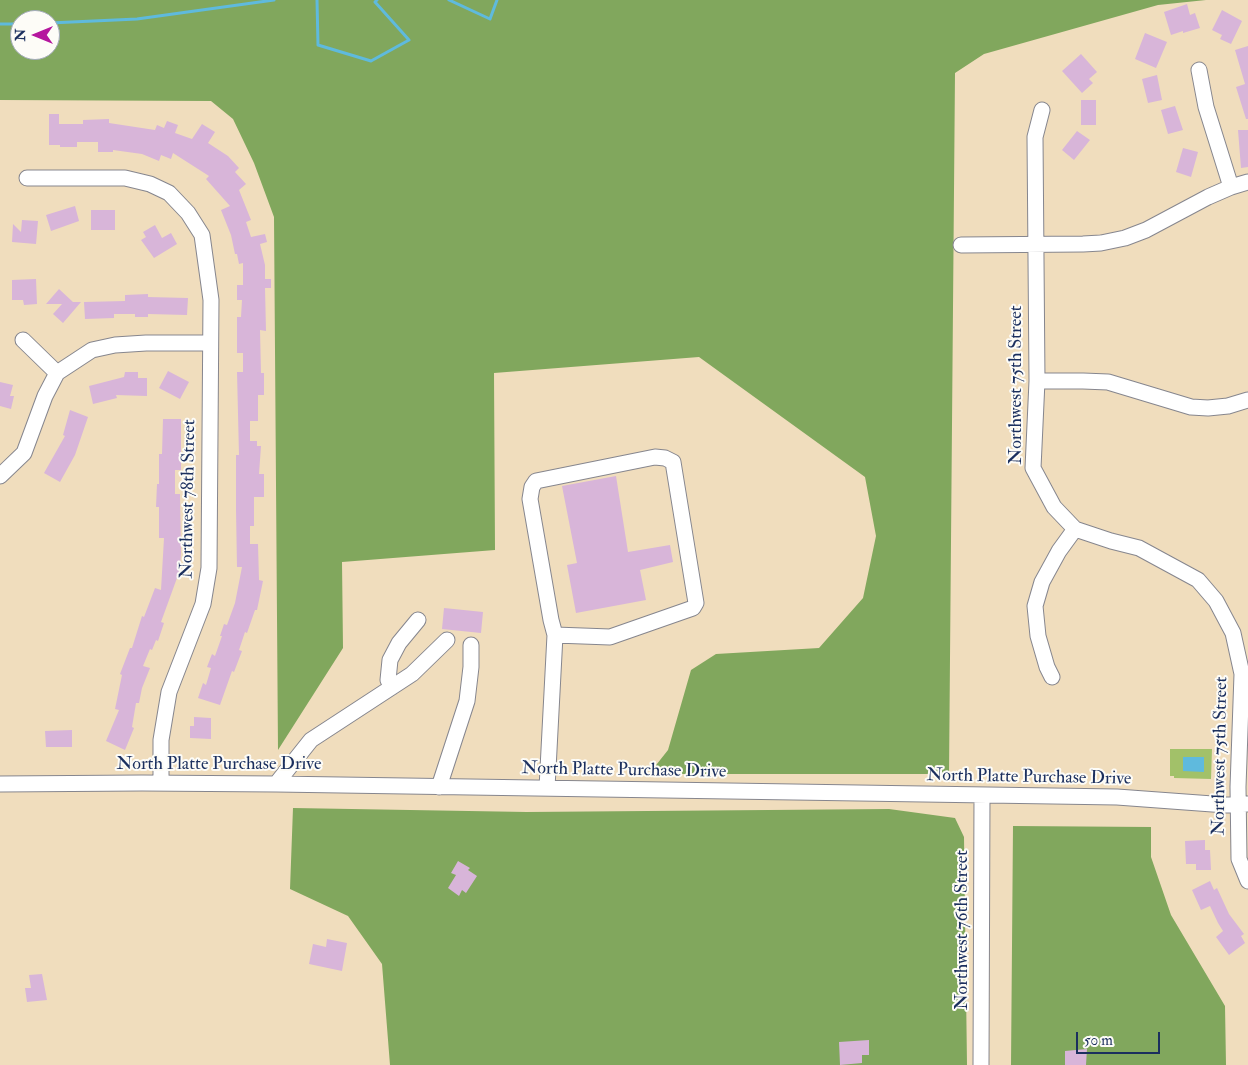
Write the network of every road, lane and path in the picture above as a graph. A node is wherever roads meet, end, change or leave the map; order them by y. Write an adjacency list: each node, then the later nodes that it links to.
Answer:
1 (1199, 70): 5 (street)
2 (1042, 110): 6 (street, Northwest 75th Street)
3 (27, 178): 9 (street, Northwest 78th Street)
4 (1248, 182): 5 (street)
5 (1231, 187): 6 (street)
6 (1035, 244): 7 (street); 11 (street, Northwest 75th Street)
7 (961, 245)
8 (23, 340): 10 (street)
9 (210, 343): 10 (street); 21 (street, Northwest 78th Street)
10 (57, 373): 13 (street)
11 (1038, 381): 12 (street); 14 (street, Northwest 75th Street)
12 (1248, 400)
13 (0, 476)
14 (1075, 529): 19 (street); 27 (street, Northwest 75th Street)
15 (418, 620): 20 (street)
16 (555, 635): 16 (street); 25 (street)
17 (447, 640): 20 (street)
18 (471, 645): 24 (street)
19 (1052, 677)
20 (392, 687): 23 (street)
21 (161, 783): 22 (street, North Platte Purchase Drive); 23 (street, North Platte Purchase Drive)
22 (0, 784)
23 (276, 784): 24 (street, North Platte Purchase Drive)
24 (439, 787): 25 (street, North Platte Purchase Drive)
25 (547, 788): 26 (street, North Platte Purchase Drive)
26 (982, 796): 27 (street, North Platte Purchase Drive); 29 (street, Northwest 76th Street)
27 (1243, 804): 28 (street, Northwest 75th Street)
28 (1248, 881)
29 (981, 1065)

